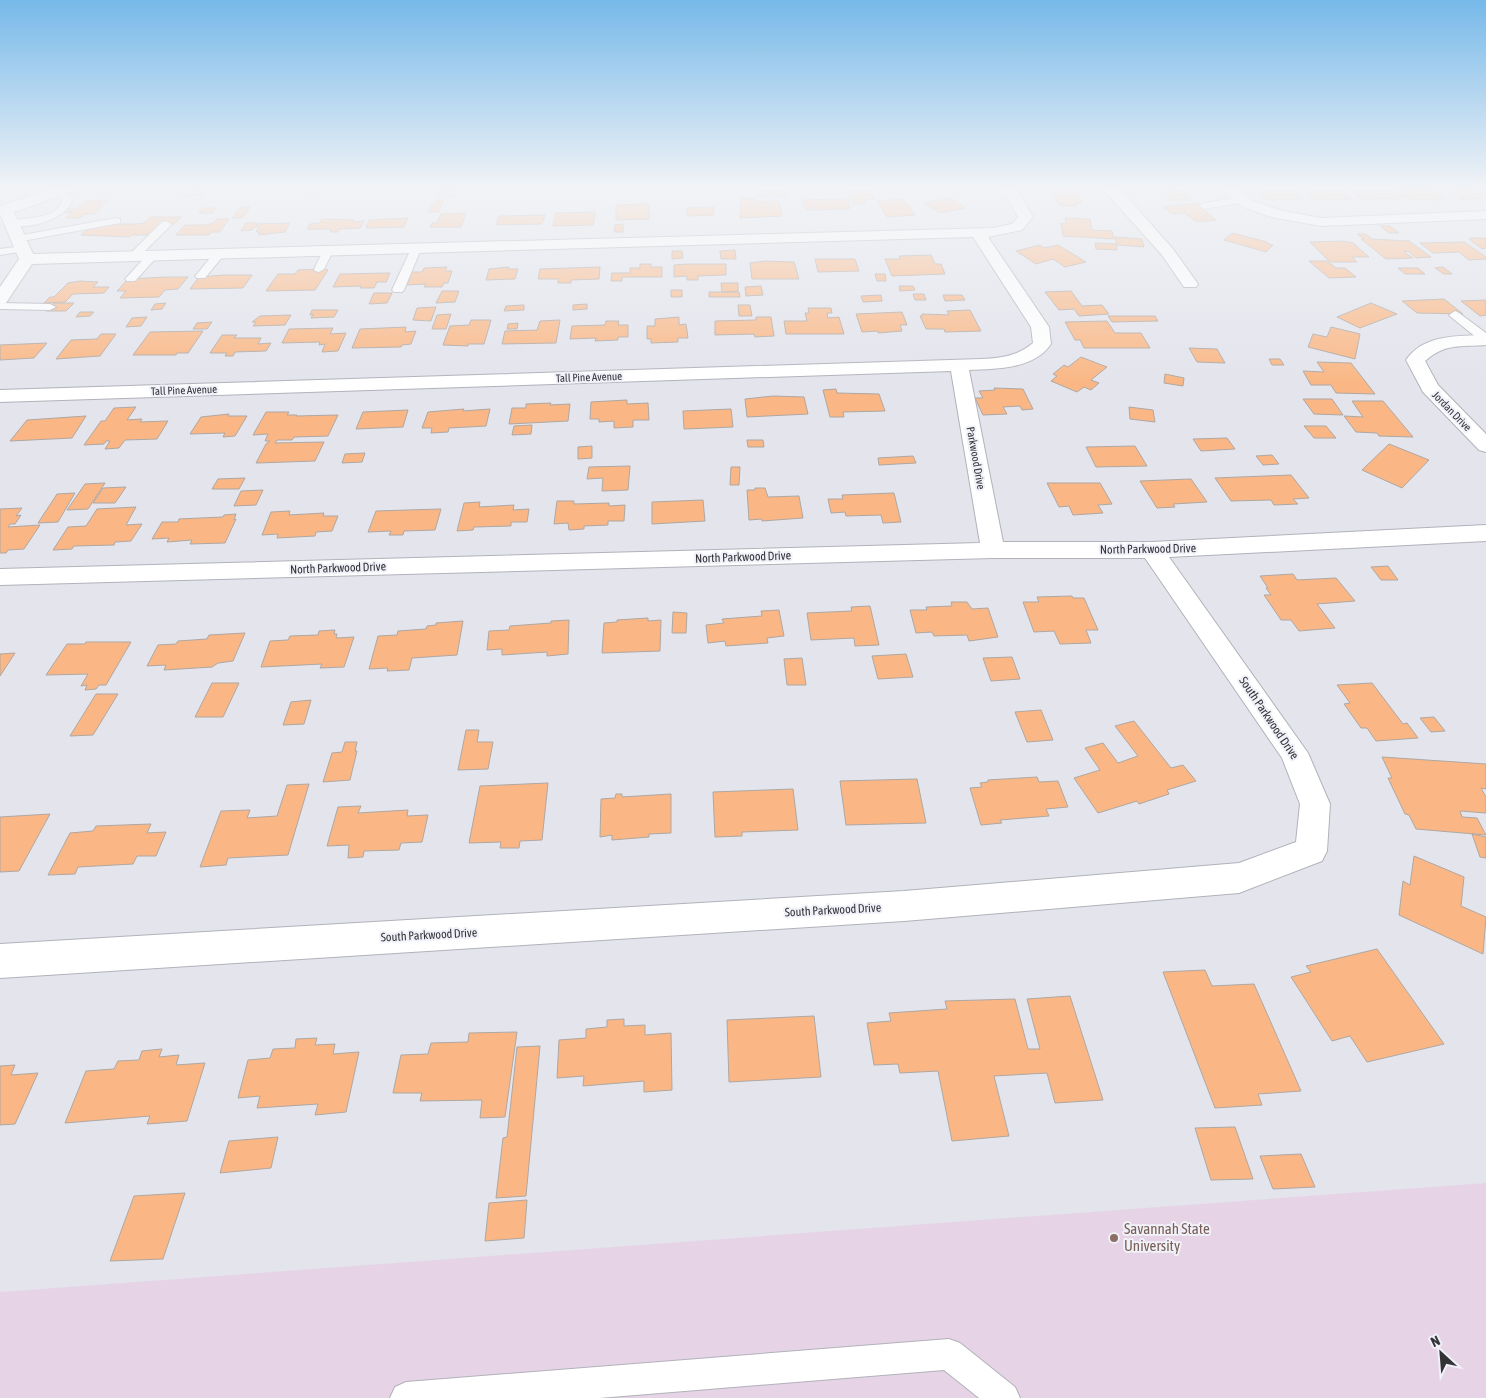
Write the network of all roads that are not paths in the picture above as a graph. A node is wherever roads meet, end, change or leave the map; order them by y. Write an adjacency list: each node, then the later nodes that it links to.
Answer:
1 (21, 252): 17 (street)
2 (74, 252): 10 (street)
3 (138, 252): 10 (lane)
4 (283, 252): 9 (street)
5 (327, 252): 12 (lane)
6 (415, 252): 16 (lane)
7 (990, 252): 22 (street, Tall Pine Avenue)
8 (1168, 252): 15 (street)
9 (219, 254): 11 (street); 13 (lane)
10 (134, 256): 11 (street)
11 (152, 256): 14 (lane)
12 (319, 269)
13 (201, 276)
14 (131, 279)
15 (1190, 284)
16 (398, 290)
17 (0, 299)
18 (0, 306): 19 (lane)
19 (50, 307)
20 (1455, 314): 21 (lane)
21 (1486, 340): 24 (street, Jordan Drive)
22 (959, 365): 23 (street, Tall Pine Avenue); 26 (street, Parkwood Drive)
23 (0, 396)
24 (1486, 446)
25 (1486, 533): 27 (street, North Parkwood Drive)
26 (993, 550): 27 (street, North Parkwood Drive); 28 (street, North Parkwood Drive)
27 (1152, 550): 29 (street, South Parkwood Drive)
28 (0, 577)
29 (0, 961)
30 (406, 1398): 31 (lane)
31 (1004, 1398)

